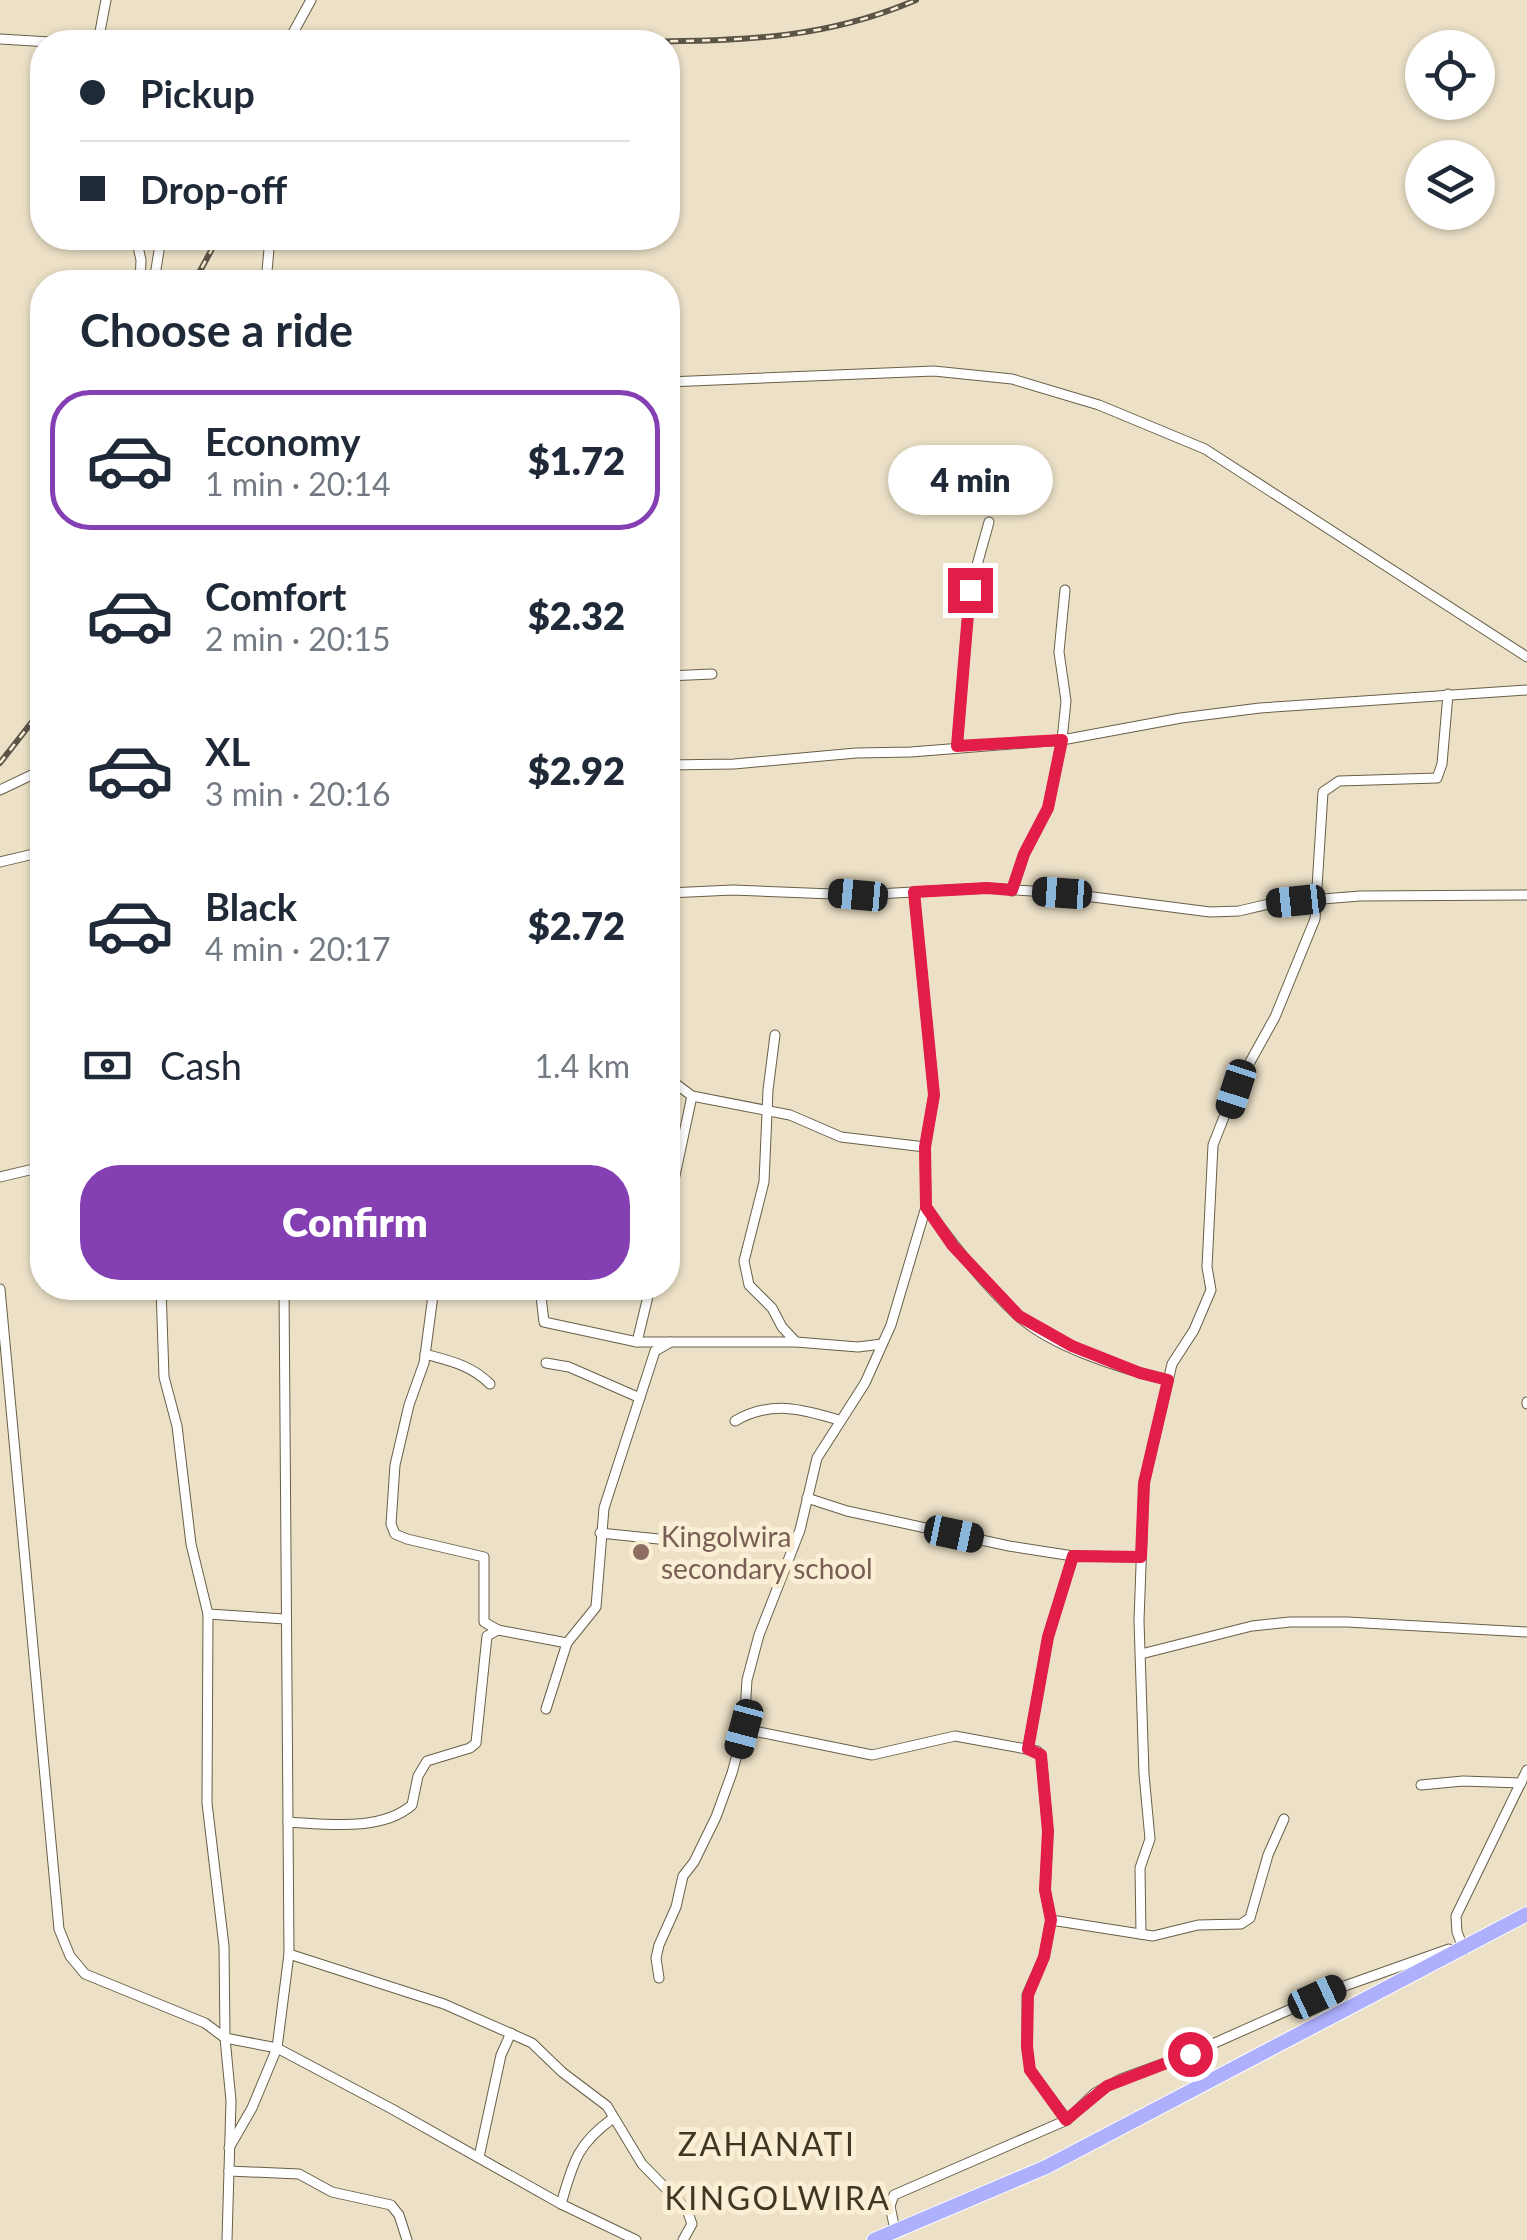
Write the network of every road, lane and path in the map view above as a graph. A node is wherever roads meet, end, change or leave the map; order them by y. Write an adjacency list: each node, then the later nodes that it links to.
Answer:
1 (106, 0): 3 (street)
2 (311, 0): 4 (street)
3 (100, 30)
4 (295, 30)
5 (0, 38): 6 (street)
6 (30, 40)
7 (680, 382): 10 (street)
8 (989, 522): 16 (street)
9 (1066, 590): 15 (street)
10 (1527, 658)
11 (712, 674): 12 (street)
12 (680, 675)
13 (1527, 690): 14 (street)
14 (1448, 694): 15 (street); 26 (street)
15 (1062, 740): 16 (street); 22 (street)
16 (957, 746): 17 (street)
17 (680, 764)
18 (30, 776): 19 (street)
19 (0, 790)
20 (30, 855): 21 (street)
21 (0, 862)
22 (1012, 890): 24 (street); 26 (street)
23 (680, 892): 24 (street)
24 (914, 892): 31 (street)
25 (1527, 894): 26 (street)
26 (1318, 898): 48 (street)
27 (774, 1034): 30 (street)
28 (680, 1087): 29 (street)
29 (692, 1096): 30 (street); 32 (street)
30 (767, 1111): 31 (street); 44 (street)
31 (925, 1147): 35 (street)
32 (680, 1152)
33 (30, 1170): 34 (street)
34 (0, 1177)
35 (926, 1207): 45 (street); 48 (street)
36 (0, 1289): 79 (street)
37 (161, 1300): 58 (street)
38 (284, 1300): 59 (street)
39 (432, 1300): 46 (street)
40 (541, 1300): 42 (street)
41 (647, 1300): 42 (street)
42 (638, 1342): 43 (street)
43 (671, 1342): 44 (street); 50 (street)
44 (796, 1342): 45 (street)
45 (882, 1344): 51 (street)
46 (425, 1354): 49 (street); 60 (street)
47 (546, 1363): 50 (street)
48 (1168, 1380): 57 (street)
49 (490, 1384)
50 (640, 1398): 54 (street)
51 (839, 1420): 52 (street); 53 (street)
52 (735, 1421)
53 (807, 1498): 56 (street); 65 (street)
54 (600, 1534): 55 (street); 62 (street)
55 (678, 1541)
56 (1073, 1556): 57 (street); 66 (street)
57 (1141, 1557): 63 (street)
58 (208, 1614): 59 (street); 79 (street)
59 (285, 1619): 71 (street)
60 (498, 1630): 62 (street); 71 (street)
61 (1527, 1632): 63 (street)
62 (566, 1644): 64 (street)
63 (1141, 1654): 74 (street)
64 (546, 1710)
65 (744, 1729): 66 (street); 77 (street)
66 (1028, 1749): 73 (street)
67 (1527, 1770): 68 (street)
68 (1521, 1784): 69 (street); 75 (street)
69 (1421, 1785)
70 (1284, 1819): 74 (street)
71 (288, 1822): 76 (street)
72 (1527, 1914): 75 (highway)
73 (1051, 1920): 74 (street); 82 (street)
74 (1140, 1934)
75 (1463, 1947): 82 (street); 87 (highway)
76 (289, 1954): 78 (street); 80 (street)
77 (659, 1978)
78 (511, 2033): 81 (street); 84 (street)
79 (224, 2038): 80 (street); 83 (street)
80 (277, 2048): 83 (street); 84 (street)
81 (612, 2118): 86 (street); 91 (street)
82 (1066, 2120): 87 (street)
83 (229, 2148): 85 (street)
84 (479, 2157): 86 (street)
85 (228, 2170): 88 (street); 89 (street)
86 (561, 2204): 90 (street)
87 (896, 2230): 92 (highway)
88 (227, 2240)
89 (407, 2240)
90 (636, 2240)
91 (683, 2240)
92 (874, 2240)

